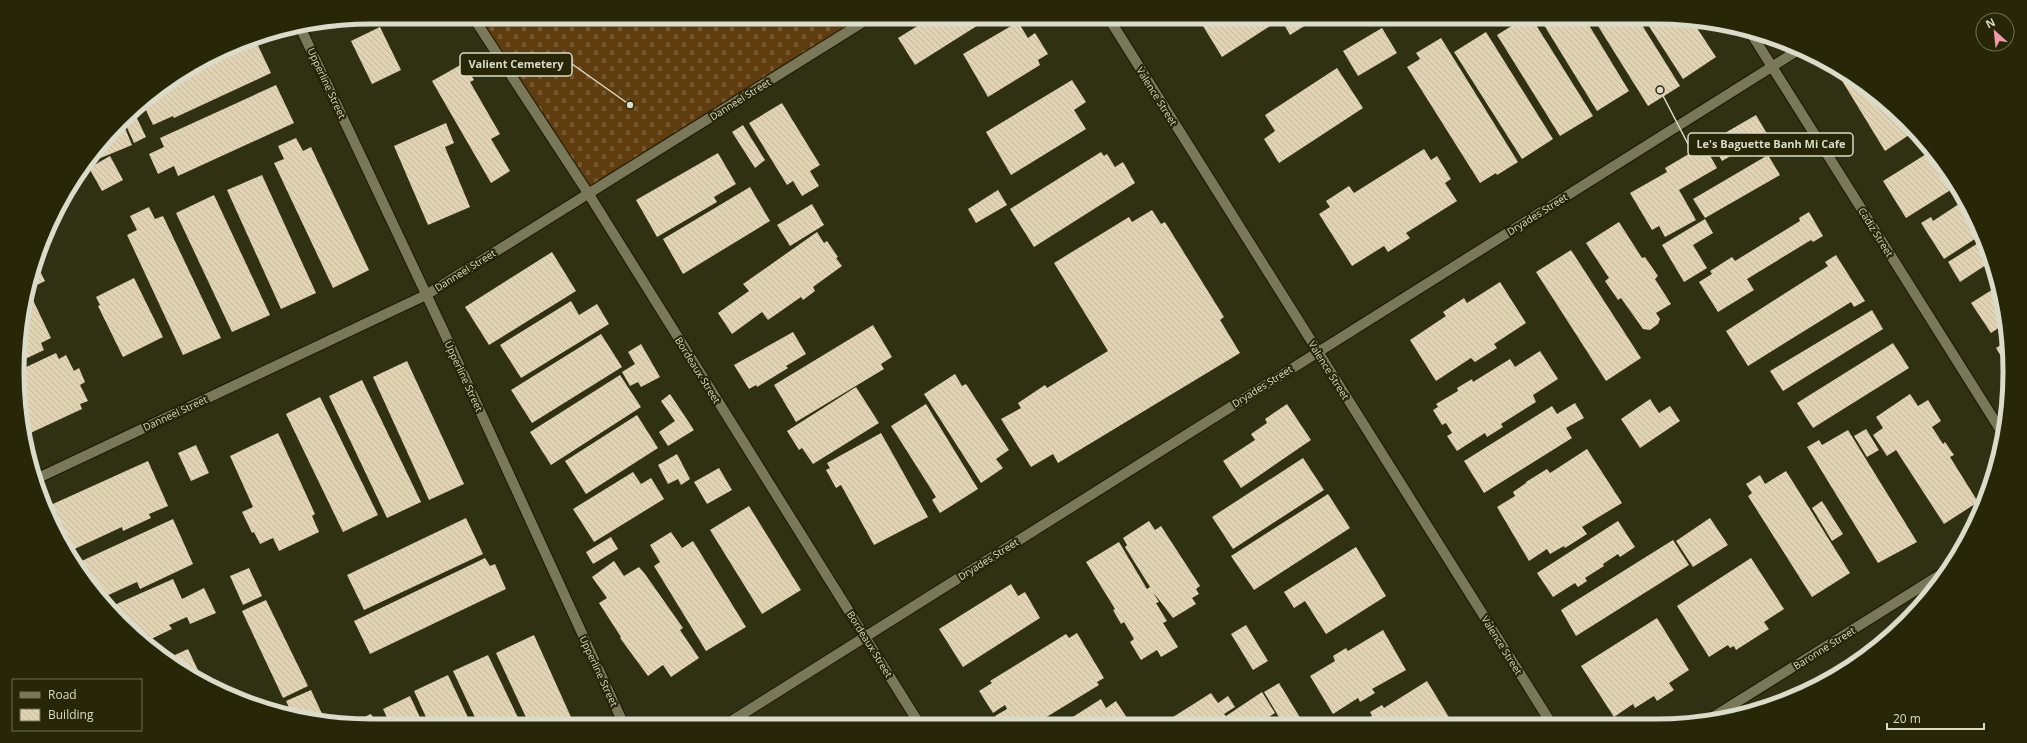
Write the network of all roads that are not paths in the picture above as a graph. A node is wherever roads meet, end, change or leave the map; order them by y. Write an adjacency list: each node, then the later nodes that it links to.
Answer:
1 (477, 24): 8 (street, Bordeaux Street)
2 (861, 24): 8 (street, Danneel Street)
3 (1112, 24): 10 (street, Valence Street)
4 (302, 31): 9 (street, Upperline Street)
5 (1754, 39): 7 (street, Cadiz Street)
6 (1794, 53): 7 (street, Dryades Street)
7 (1772, 67): 10 (street, Dryades Street); 11 (street, Cadiz Street)
8 (588, 193): 9 (street, Danneel Street); 14 (street, Bordeaux Street)
9 (426, 295): 12 (street, Danneel Street); 16 (street, Upperline Street)
10 (1318, 352): 14 (street, Dryades Street); 19 (street, Valence Street)
11 (1998, 426)
12 (40, 477)
13 (1935, 577): 15 (street, Baronne Street)
14 (865, 636): 17 (street, Dryades Street); 18 (street, Bordeaux Street)
15 (1720, 713)
16 (621, 719)
17 (734, 719)
18 (916, 719)
19 (1548, 719)

